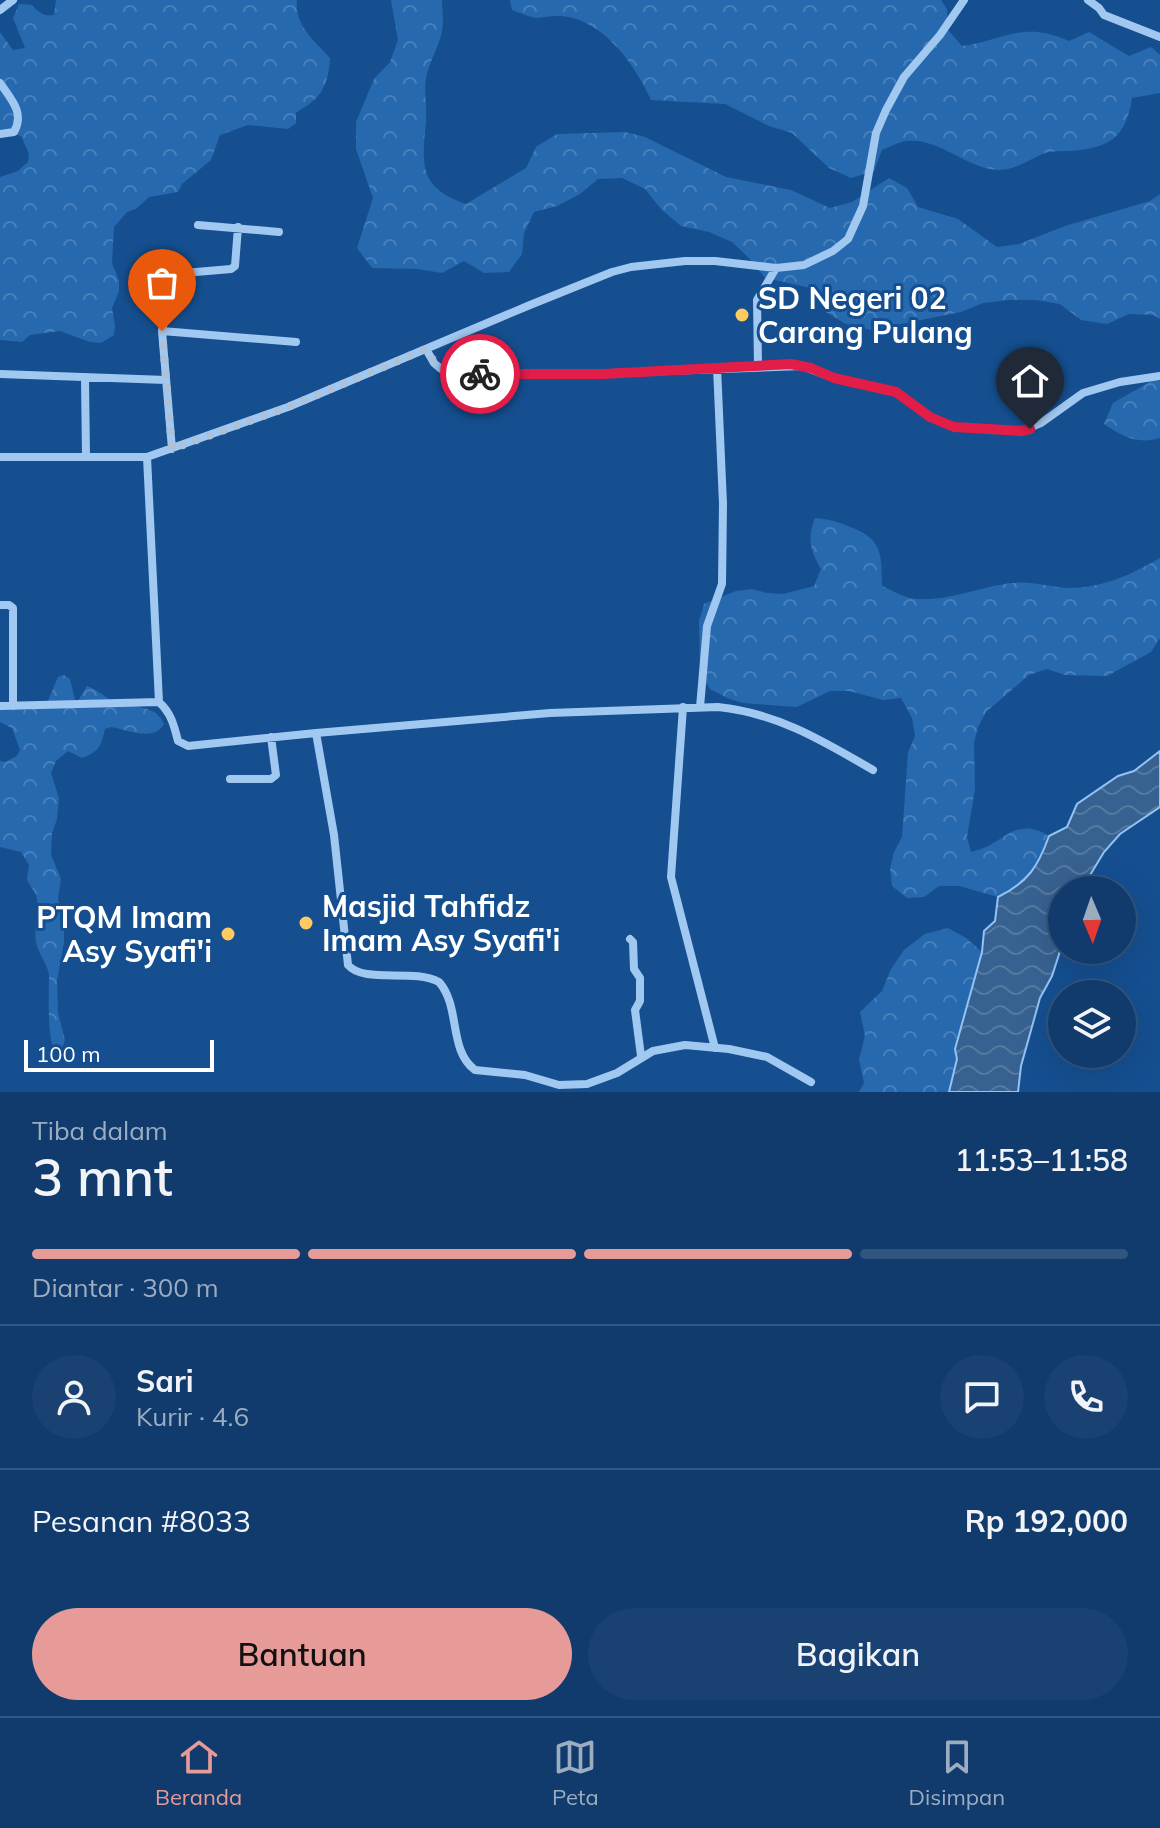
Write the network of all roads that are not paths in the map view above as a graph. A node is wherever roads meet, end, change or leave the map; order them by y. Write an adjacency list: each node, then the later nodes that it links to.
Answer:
1 (13, 0): 4 (street)
2 (964, 0): 11 (street)
3 (1088, 0): 5 (street)
4 (0, 10)
5 (1160, 37)
6 (0, 83): 7 (street)
7 (0, 134)
8 (198, 225): 9 (street)
9 (238, 227): 10 (street); 12 (street)
10 (279, 232)
11 (776, 268): 14 (street); 15 (street)
12 (162, 331): 13 (street); 20 (street)
13 (296, 342)
14 (426, 349): 16 (street); 21 (street)
15 (758, 366): 16 (street); 18 (street)
16 (717, 367): 30 (street)
17 (0, 374): 19 (street)
18 (1160, 376)
19 (85, 379): 20 (street); 23 (street)
20 (166, 380): 21 (street)
21 (172, 449): 24 (street)
22 (0, 457): 23 (street)
23 (86, 457): 24 (street)
24 (147, 457): 26 (street)
25 (0, 605): 28 (street)
26 (159, 702): 28 (street); 32 (street)
27 (0, 706): 28 (street)
28 (13, 706)
29 (683, 707): 30 (street); 31 (street); 36 (street)
30 (700, 707): 33 (street)
31 (316, 733): 32 (street); 39 (street)
32 (271, 737): 34 (street)
33 (873, 770)
34 (230, 779)
35 (630, 939): 37 (street)
36 (715, 1048): 37 (street); 38 (street)
37 (641, 1056): 39 (street)
38 (811, 1082)
39 (595, 1087)

